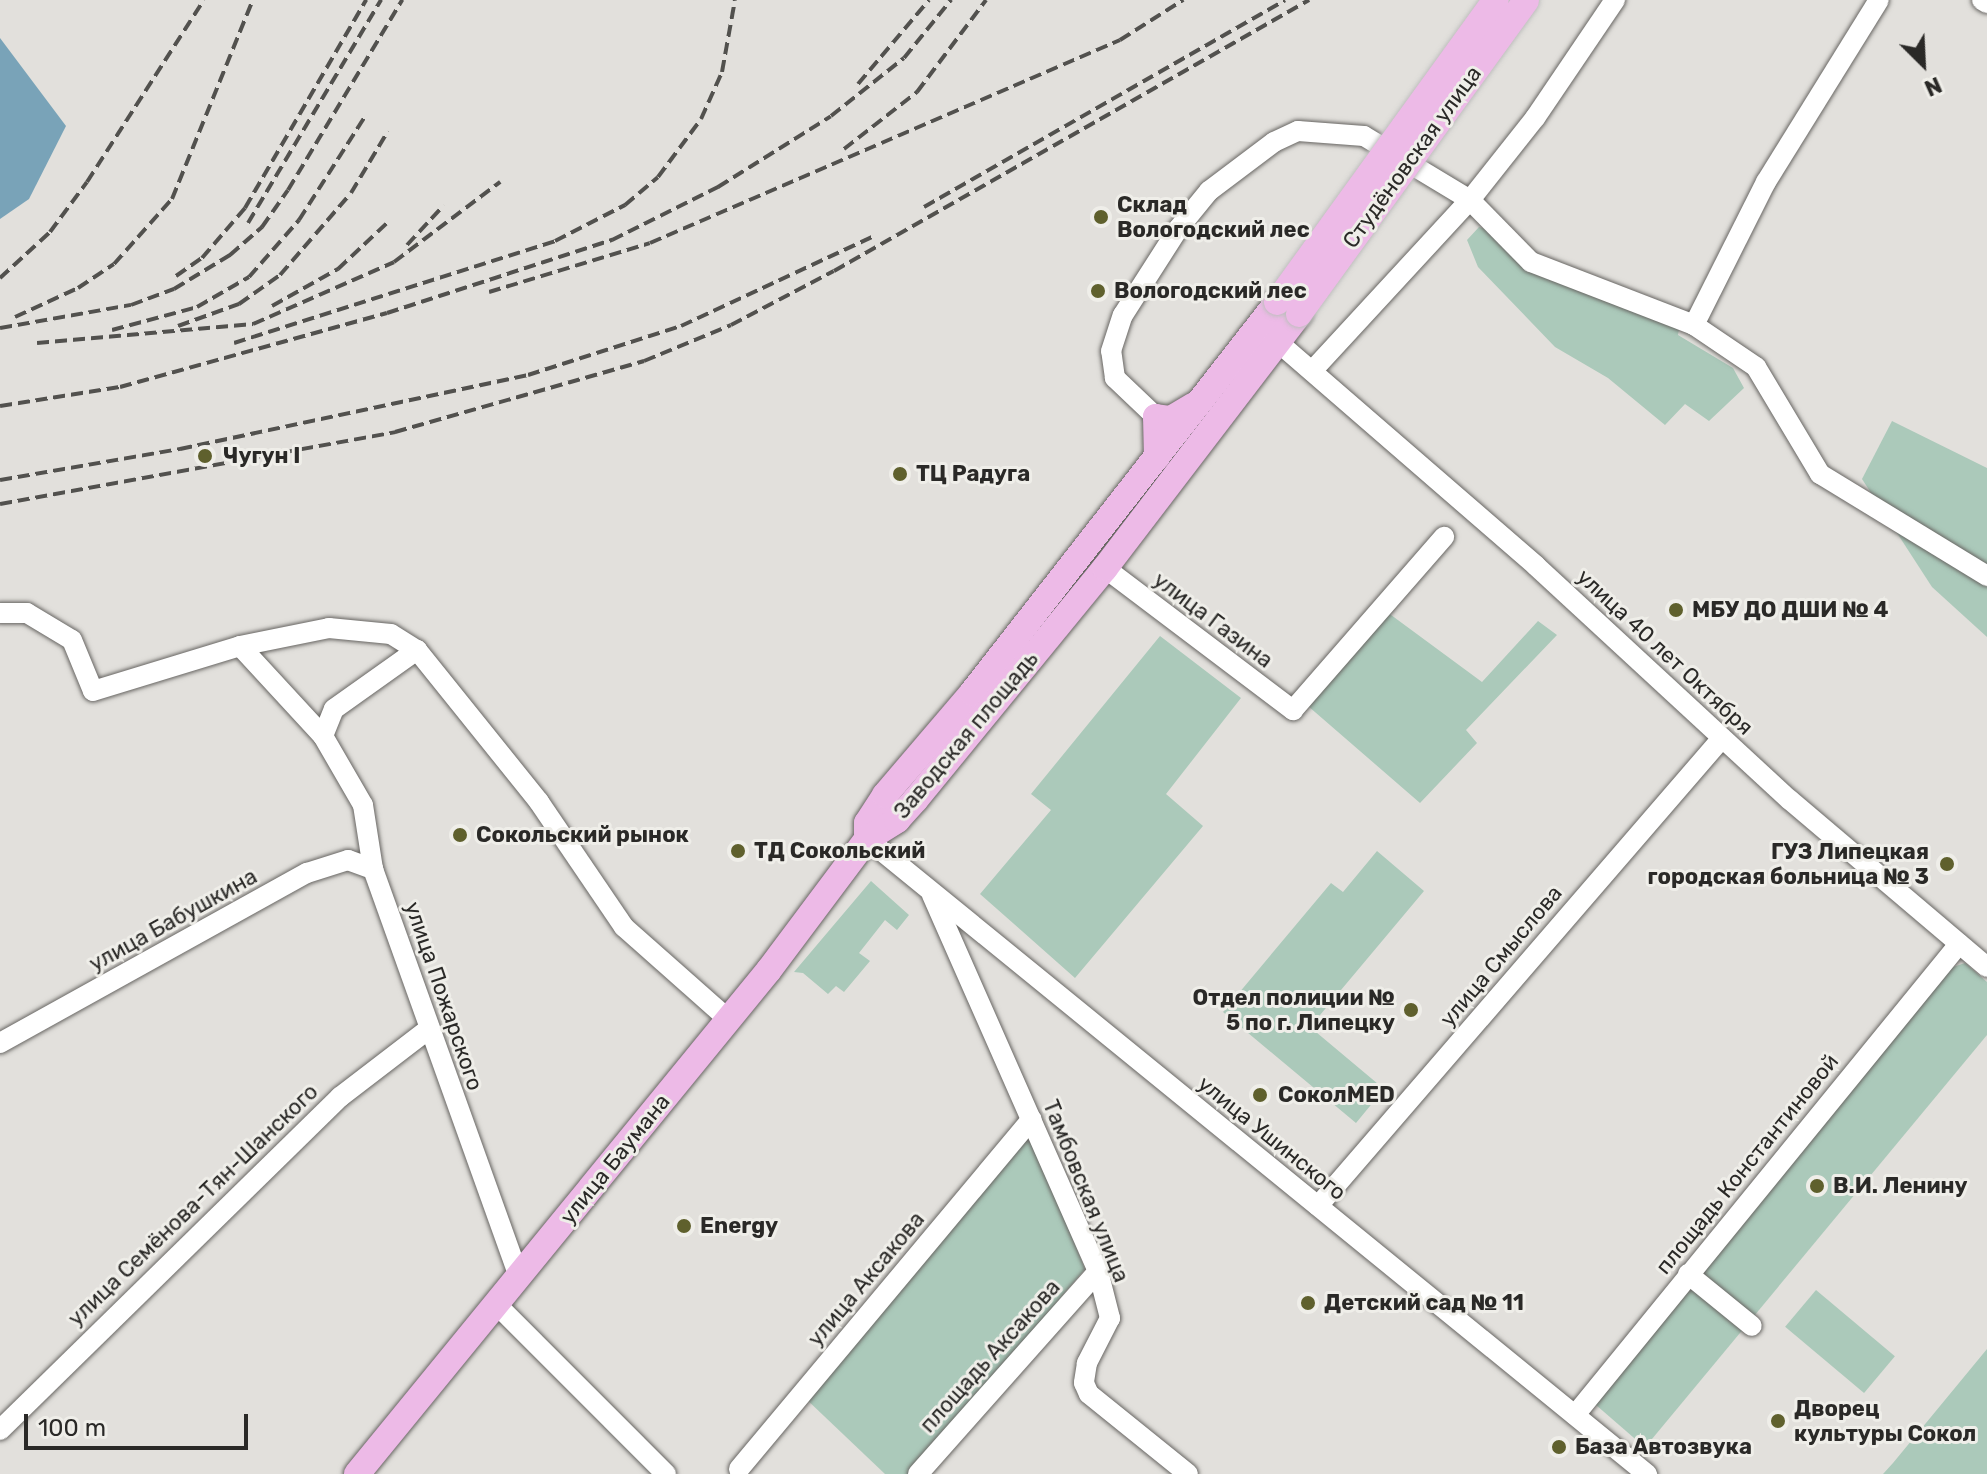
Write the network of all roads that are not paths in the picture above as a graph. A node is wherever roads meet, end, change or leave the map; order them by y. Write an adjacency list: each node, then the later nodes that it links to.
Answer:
1 (1496, 0): 8 (main road, Студёновская улица, bridge)
2 (1526, 0): 8 (main road, Студёновская улица, bridge)
3 (1615, 0): 7 (street)
4 (1879, 0): 9 (street)
5 (1982, 0): 6 (street)
6 (1987, 3)
7 (1470, 200): 9 (street); 11 (street); 13 (street)
8 (1288, 308): 10 (main road, Заводская площадь); 12 (main road, Заводская площадь)
9 (1694, 325): 17 (street)
10 (1279, 343): 11 (street, улица 40 лет Октября); 16 (main road, Заводская площадь)
11 (1312, 371): 22 (street, улица 40 лет Октября)
12 (1211, 390): 13 (main road); 14 (main road, Заводская площадь)
13 (1156, 417): 14 (main road)
14 (1157, 457): 23 (main road, Заводская площадь)
15 (1444, 537): 16 (street, улица Газина)
16 (1105, 568): 23 (main road, Заводская площадь)
17 (1987, 576)
18 (0, 613): 19 (street)
19 (240, 646): 20 (street); 21 (street, улица Пожарского)
20 (417, 650): 21 (street); 28 (street)
21 (323, 736): 24 (street, улица Пожарского)
22 (1722, 738): 26 (street, улица 40 лет Октября); 32 (street, улица Смыслова)
23 (867, 839): 25 (street, улица Ушинского); 28 (main road, улица Баумана)
24 (373, 869): 29 (street, улица Пожарского); 30 (street, улица Бабушкина)
25 (930, 891): 31 (street, Тамбовская улица); 32 (street, улица Ушинского)
26 (1959, 944): 27 (street, улица 40 лет Октября); 34 (street, площадь Константиновой)
27 (1987, 967)
28 (729, 1020): 35 (main road, улица Баумана)
29 (430, 1028): 35 (street, улица Пожарского); 39 (street, улица Семёнова-Тян-Шанского)
30 (0, 1043)
31 (1032, 1119): 33 (street, Тамбовская улица); 40 (street, улица Аксакова)
32 (1318, 1206): 38 (street, улица Ушинского)
33 (1098, 1271): 43 (street, площадь Аксакова); 44 (street, Тамбовская улица)
34 (1688, 1274): 37 (street); 38 (street, площадь Константиновой)
35 (519, 1276): 36 (main road, улица Баумана)
36 (497, 1305): 41 (main road, улица Баумана); 42 (street)
37 (1752, 1326)
38 (1575, 1415): 45 (street, улица Ушинского)
39 (0, 1430)
40 (739, 1469)
41 (357, 1474)
42 (666, 1474)
43 (918, 1474)
44 (1188, 1474)
45 (1647, 1474)

